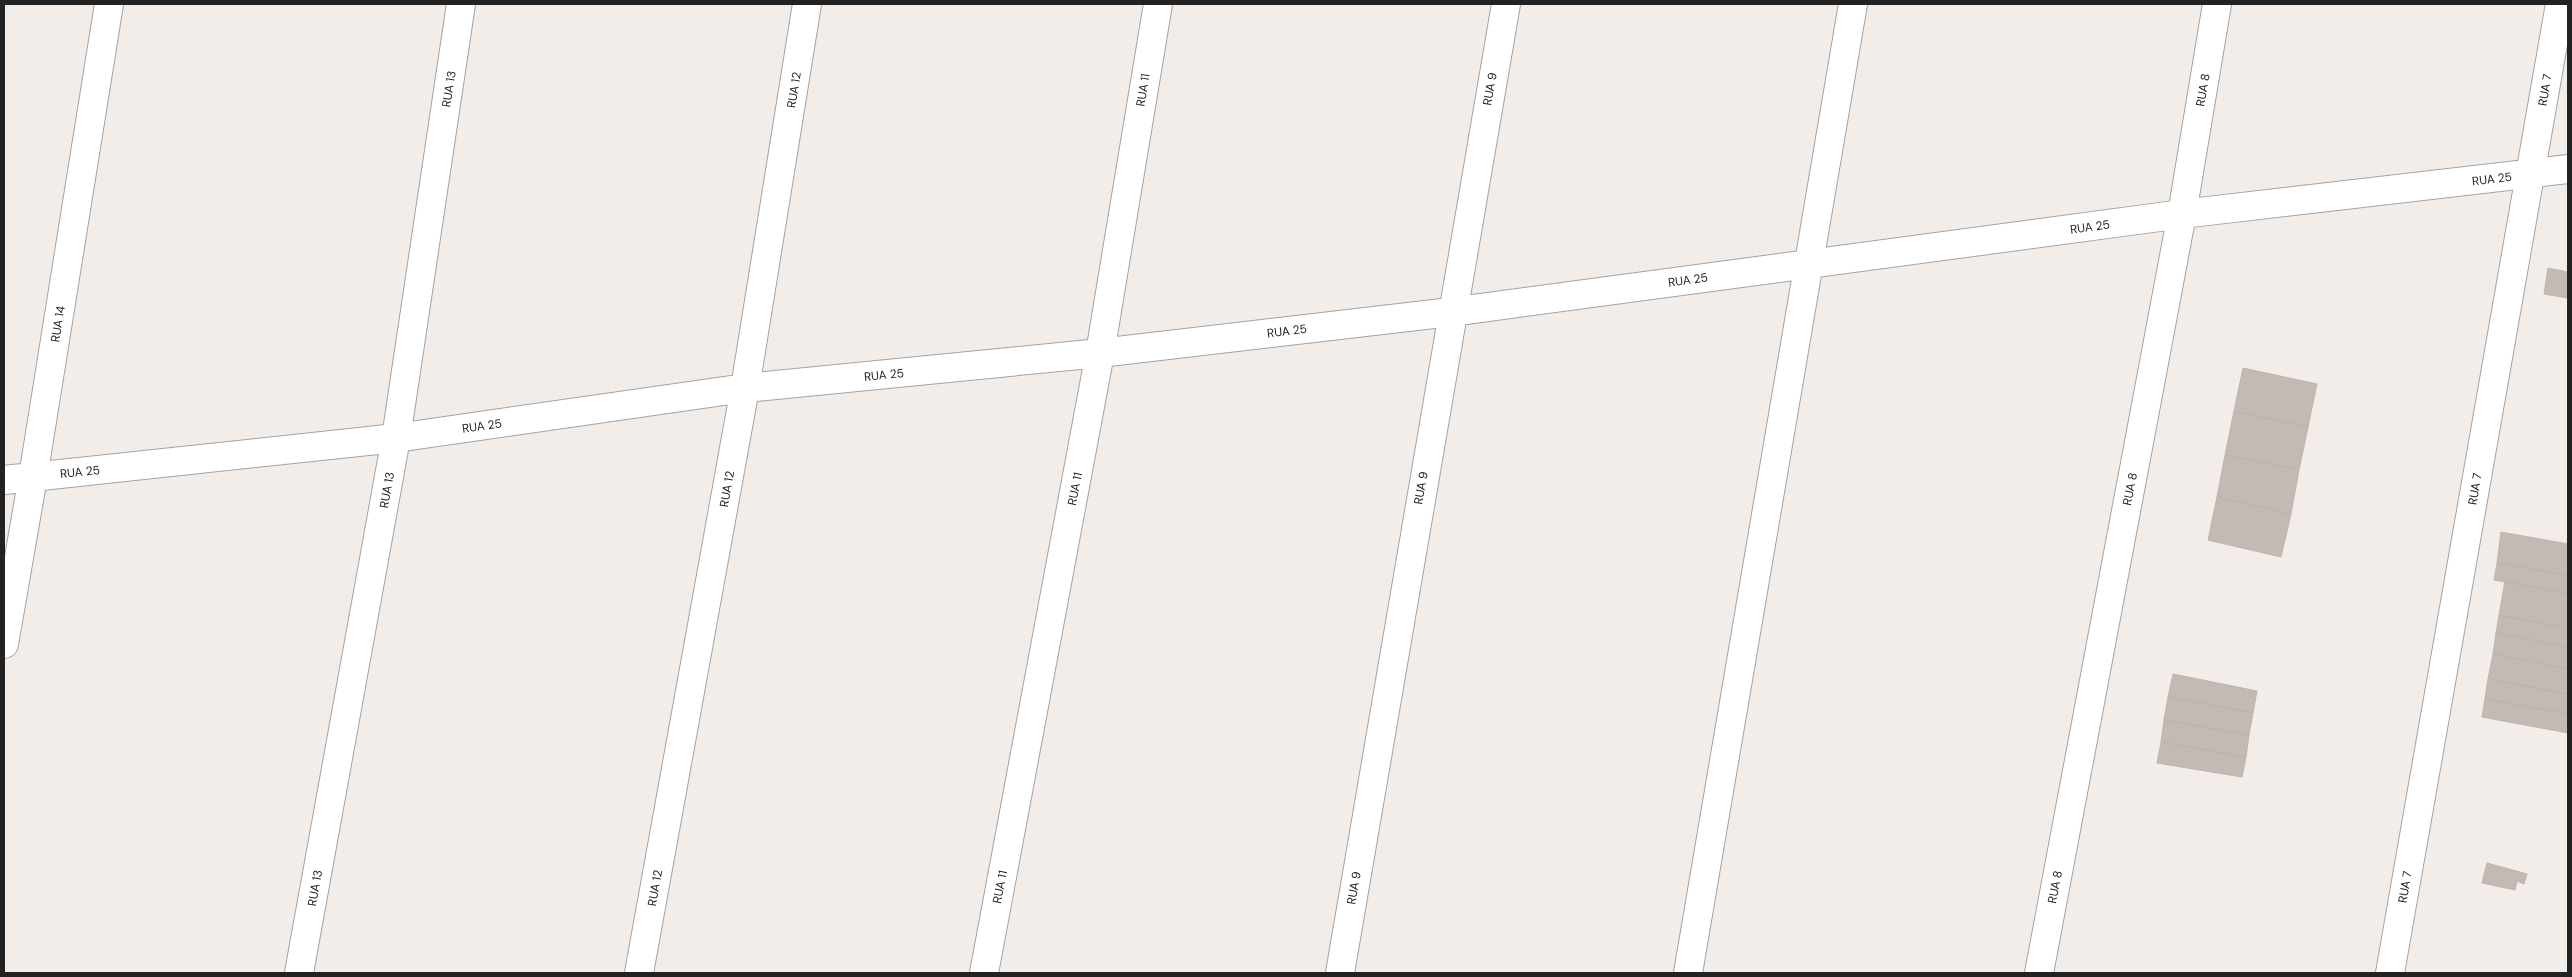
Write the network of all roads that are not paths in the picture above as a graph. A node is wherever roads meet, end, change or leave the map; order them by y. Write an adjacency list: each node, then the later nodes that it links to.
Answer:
1 (109, 4): 17 (street, RUA 14)
2 (462, 4): 16 (street, RUA 13)
3 (808, 4): 15 (street, RUA 12)
4 (1158, 4): 14 (street, RUA 11)
5 (1506, 4): 13 (street, RUA 9)
6 (1853, 4): 12 (street)
7 (2218, 4): 11 (street, RUA 8)
8 (2560, 4): 10 (street, RUA 7)
9 (2568, 169): 10 (street, RUA 25)
10 (2531, 174): 11 (street, RUA 25); 26 (street, RUA 7)
11 (2182, 214): 12 (street, RUA 25); 25 (street, RUA 8)
12 (1811, 264): 13 (street, RUA 25); 24 (street)
13 (1451, 312): 14 (street, RUA 25); 23 (street, RUA 9)
14 (1100, 353): 15 (street, RUA 25); 22 (street, RUA 11)
15 (745, 388): 16 (street, RUA 25); 21 (street, RUA 12)
16 (396, 438): 17 (street, RUA 25); 20 (street, RUA 13)
17 (33, 477): 18 (street, RUA 25); 19 (street, RUA 14)
18 (4, 480)
19 (4, 644)
20 (299, 973)
21 (639, 973)
22 (984, 973)
23 (1340, 973)
24 (1688, 973)
25 (2039, 973)
26 (2390, 973)

